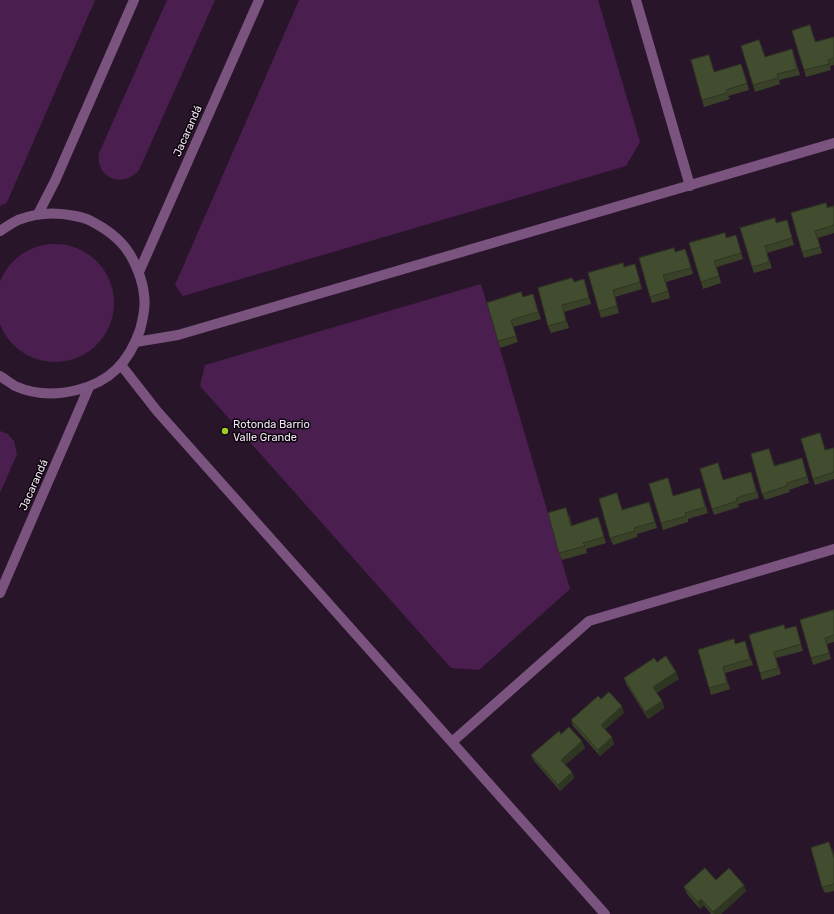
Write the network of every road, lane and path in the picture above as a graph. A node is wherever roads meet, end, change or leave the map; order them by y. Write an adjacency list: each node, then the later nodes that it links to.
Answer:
1 (134, 0): 6 (street)
2 (258, 0): 8 (street, Jacarandá)
3 (636, 0): 5 (street)
4 (834, 144): 5 (street)
5 (690, 186): 9 (street)
6 (38, 214): 7 (street); 8 (street)
7 (0, 231)
8 (139, 272): 9 (street)
9 (136, 342): 10 (street)
10 (121, 365): 12 (street); 15 (street)
11 (0, 376): 12 (street)
12 (89, 387): 14 (street, Jacarandá)
13 (834, 549): 15 (street)
14 (0, 593)
15 (452, 742): 16 (street)
16 (605, 914)

